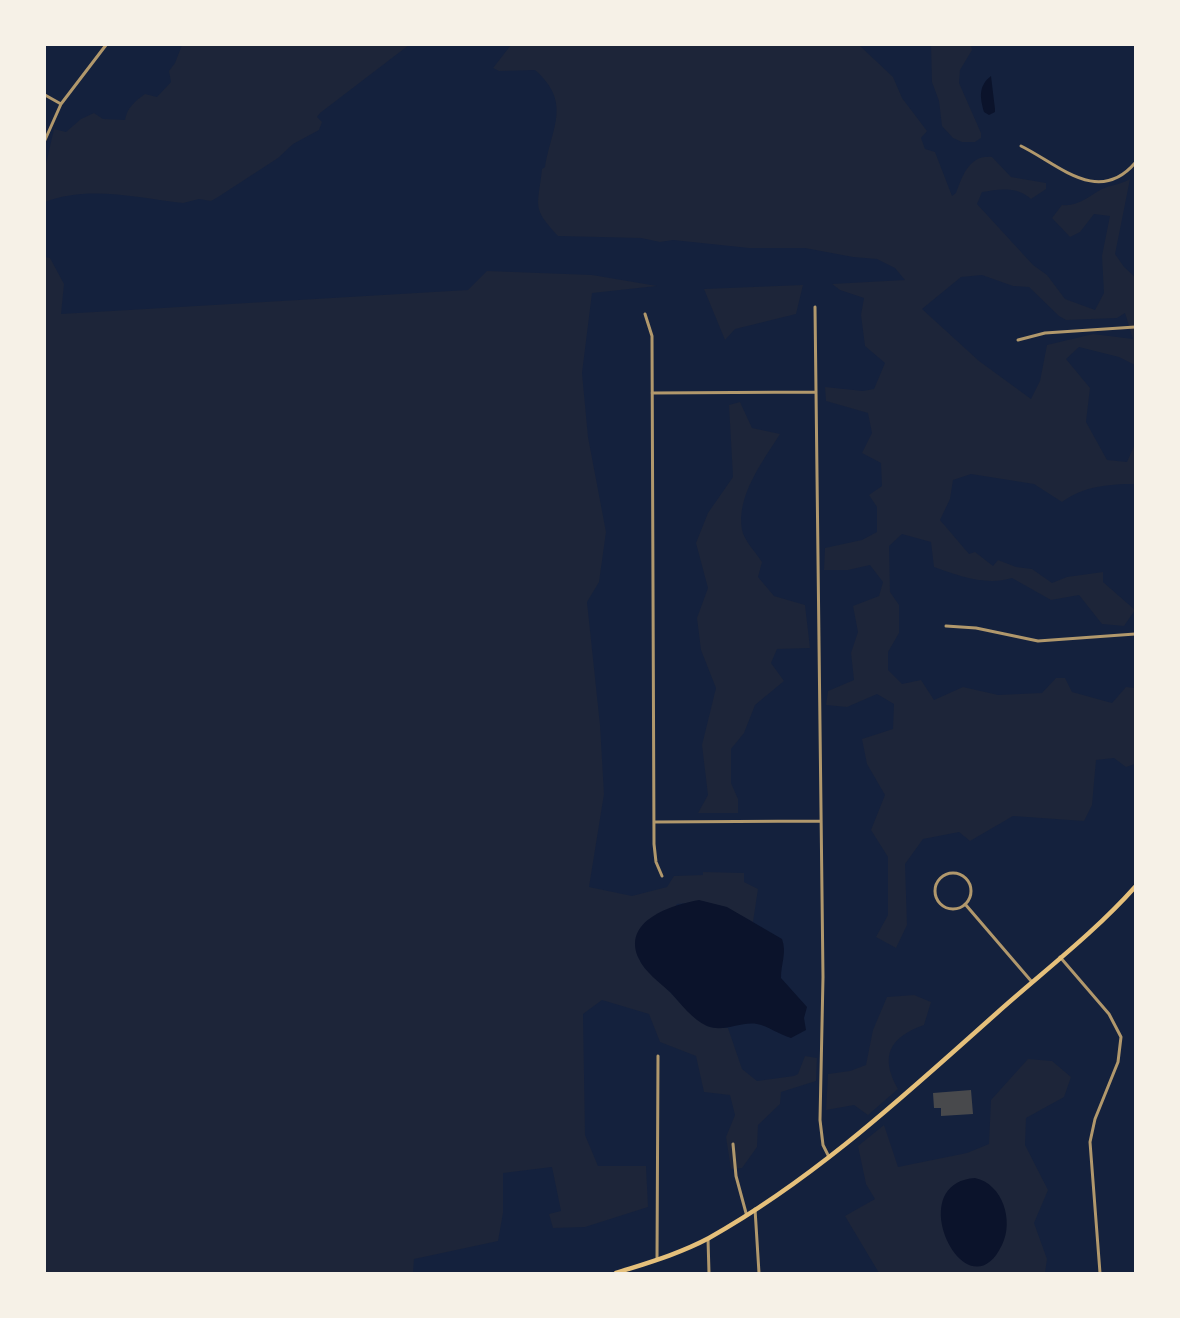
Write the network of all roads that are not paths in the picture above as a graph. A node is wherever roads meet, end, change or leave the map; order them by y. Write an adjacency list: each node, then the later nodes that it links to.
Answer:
1 (106, 45): 3 (street)
2 (45, 95): 3 (street)
3 (61, 104): 4 (street)
4 (45, 140)
5 (1021, 146): 6 (street)
6 (1135, 163)
7 (815, 307): 11 (street)
8 (645, 314): 12 (street)
9 (1135, 327): 10 (street)
10 (1018, 340)
11 (816, 392): 12 (street); 15 (street)
12 (652, 393): 16 (street)
13 (946, 626): 14 (street)
14 (1135, 634)
15 (820, 821): 16 (street); 24 (street)
16 (654, 822): 17 (street)
17 (662, 876)
18 (1135, 887): 20 (main road)
19 (965, 904): 19 (street); 21 (street)
20 (1060, 957): 21 (main road); 32 (street)
21 (1032, 982): 24 (main road)
22 (658, 1056): 28 (street)
23 (733, 1144): 26 (street)
24 (829, 1156): 25 (main road)
25 (755, 1207): 26 (main road); 31 (street)
26 (746, 1213): 27 (main road)
27 (708, 1238): 28 (main road); 30 (street)
28 (657, 1260): 29 (main road)
29 (616, 1273)
30 (709, 1273)
31 (759, 1273)
32 (1100, 1273)

